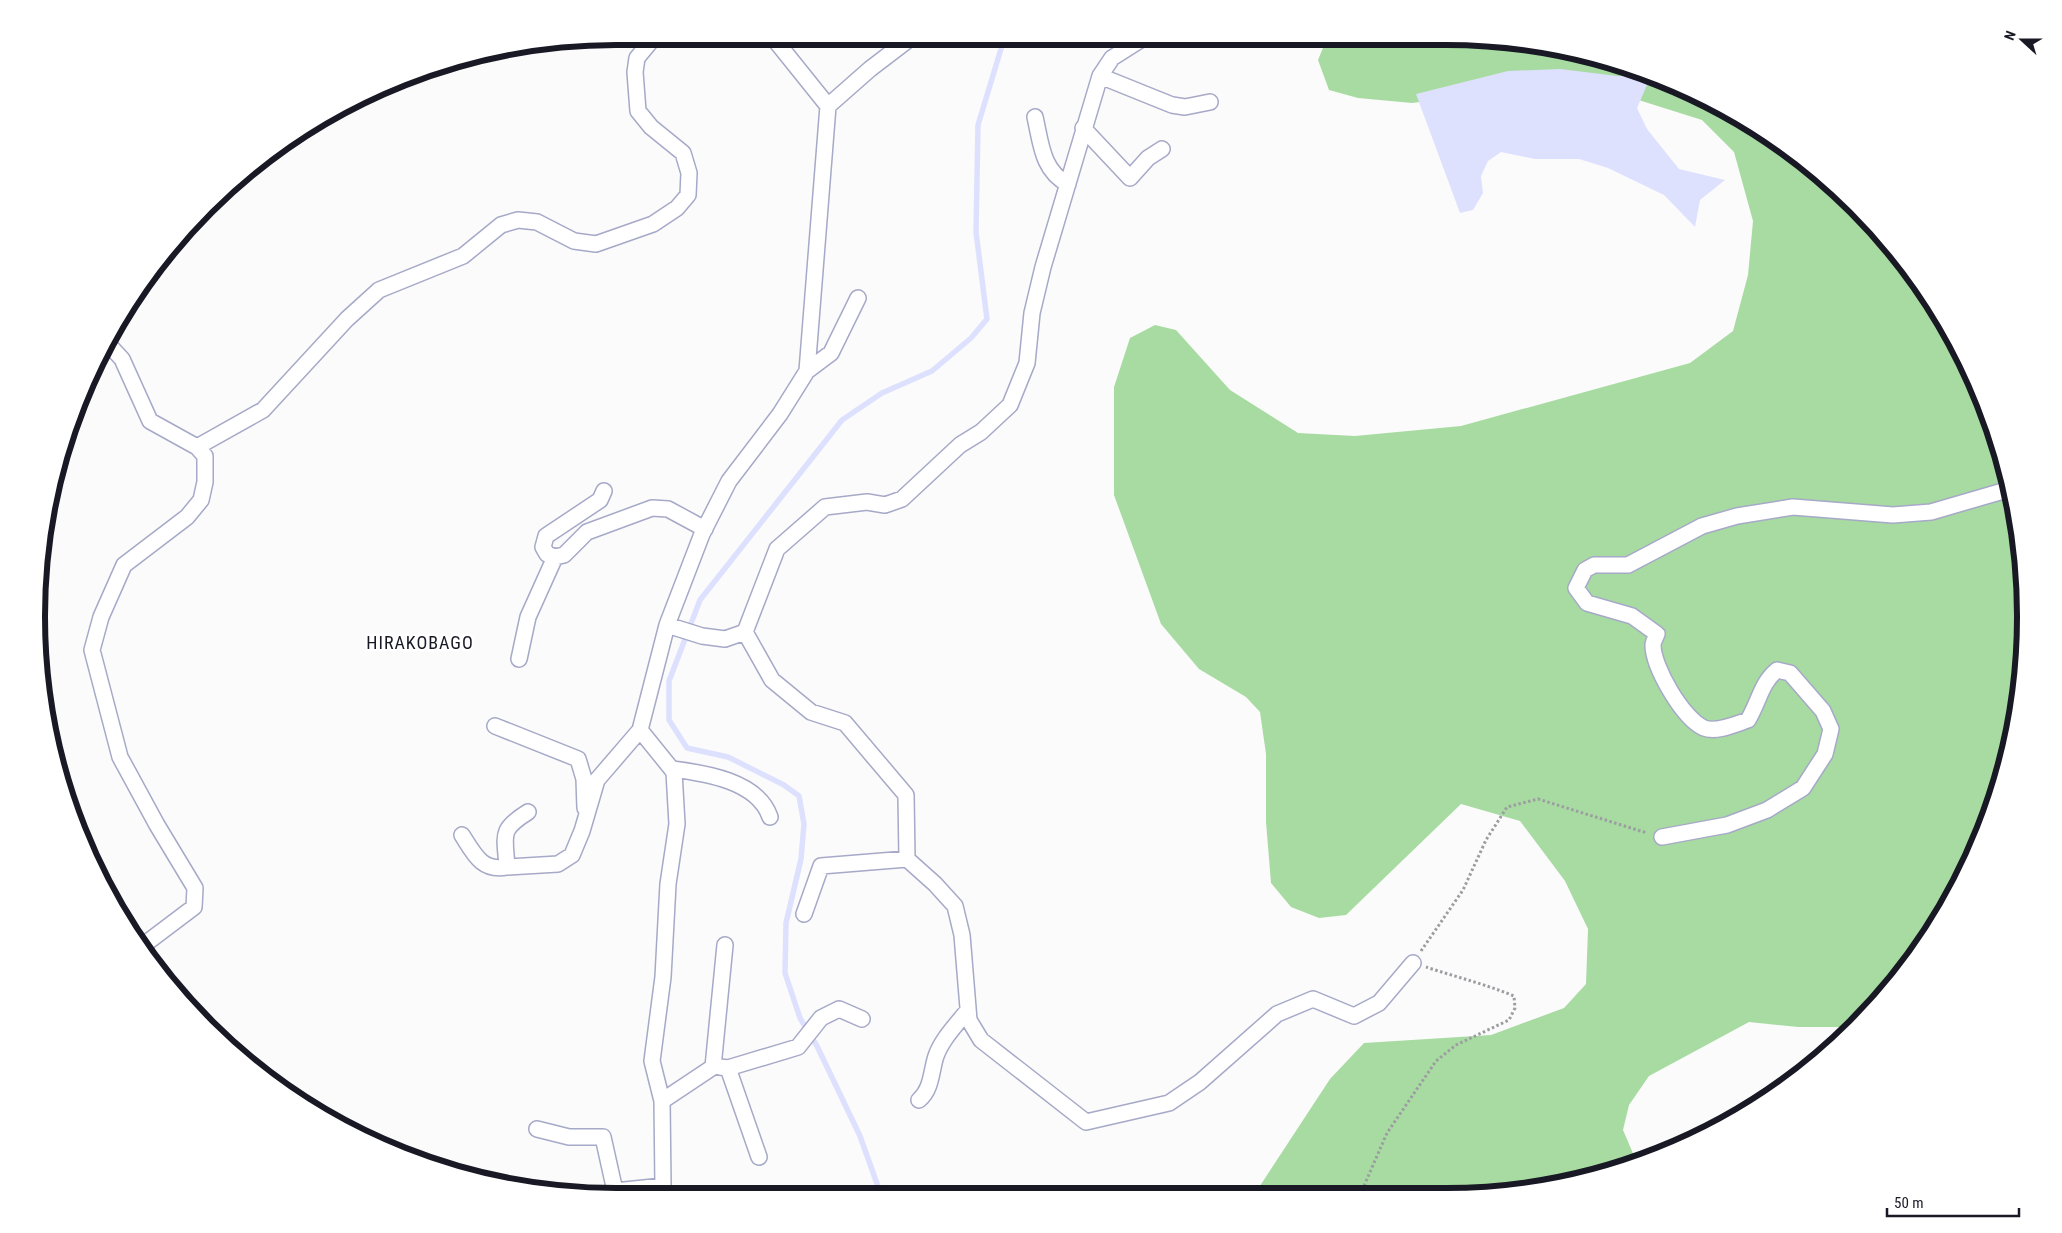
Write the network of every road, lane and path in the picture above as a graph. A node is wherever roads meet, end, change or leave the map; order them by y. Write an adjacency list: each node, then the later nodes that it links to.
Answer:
1 (648, 45): 15 (street)
2 (779, 45): 7 (street)
3 (901, 45): 7 (street)
4 (1133, 45): 5 (street)
5 (1100, 76): 6 (street); 9 (street)
6 (1210, 102)
7 (828, 106): 14 (street)
8 (1036, 117): 11 (street)
9 (1083, 128): 10 (street); 11 (street)
10 (1162, 149)
11 (1068, 184): 21 (street)
12 (858, 298): 14 (street)
13 (112, 349): 15 (street)
14 (807, 371): 18 (street)
15 (197, 447): 34 (street)
16 (2003, 491): 30 (street)
17 (604, 492): 19 (street)
18 (705, 529): 19 (street); 20 (street)
19 (555, 557): 22 (street)
20 (672, 627): 21 (street); 24 (street)
21 (745, 632): 31 (street)
22 (519, 659)
23 (495, 726): 27 (street)
24 (640, 730): 25 (street); 27 (street)
25 (672, 769): 28 (street); 41 (street)
26 (528, 812): 32 (street)
27 (587, 814): 32 (street)
28 (770, 817)
29 (462, 835): 32 (street)
30 (1662, 837): 36 (path)
31 (907, 860): 33 (street); 37 (street)
32 (507, 866)
33 (804, 914)
34 (147, 942)
35 (725, 945): 39 (street)
36 (1413, 963): 37 (street); 46 (path)
37 (968, 1010): 40 (street)
38 (862, 1019): 39 (street)
39 (721, 1068): 41 (street); 43 (street)
40 (919, 1100)
41 (662, 1101): 45 (street)
42 (537, 1129): 44 (street)
43 (758, 1157)
44 (614, 1188)
45 (661, 1188)
46 (1363, 1188)

